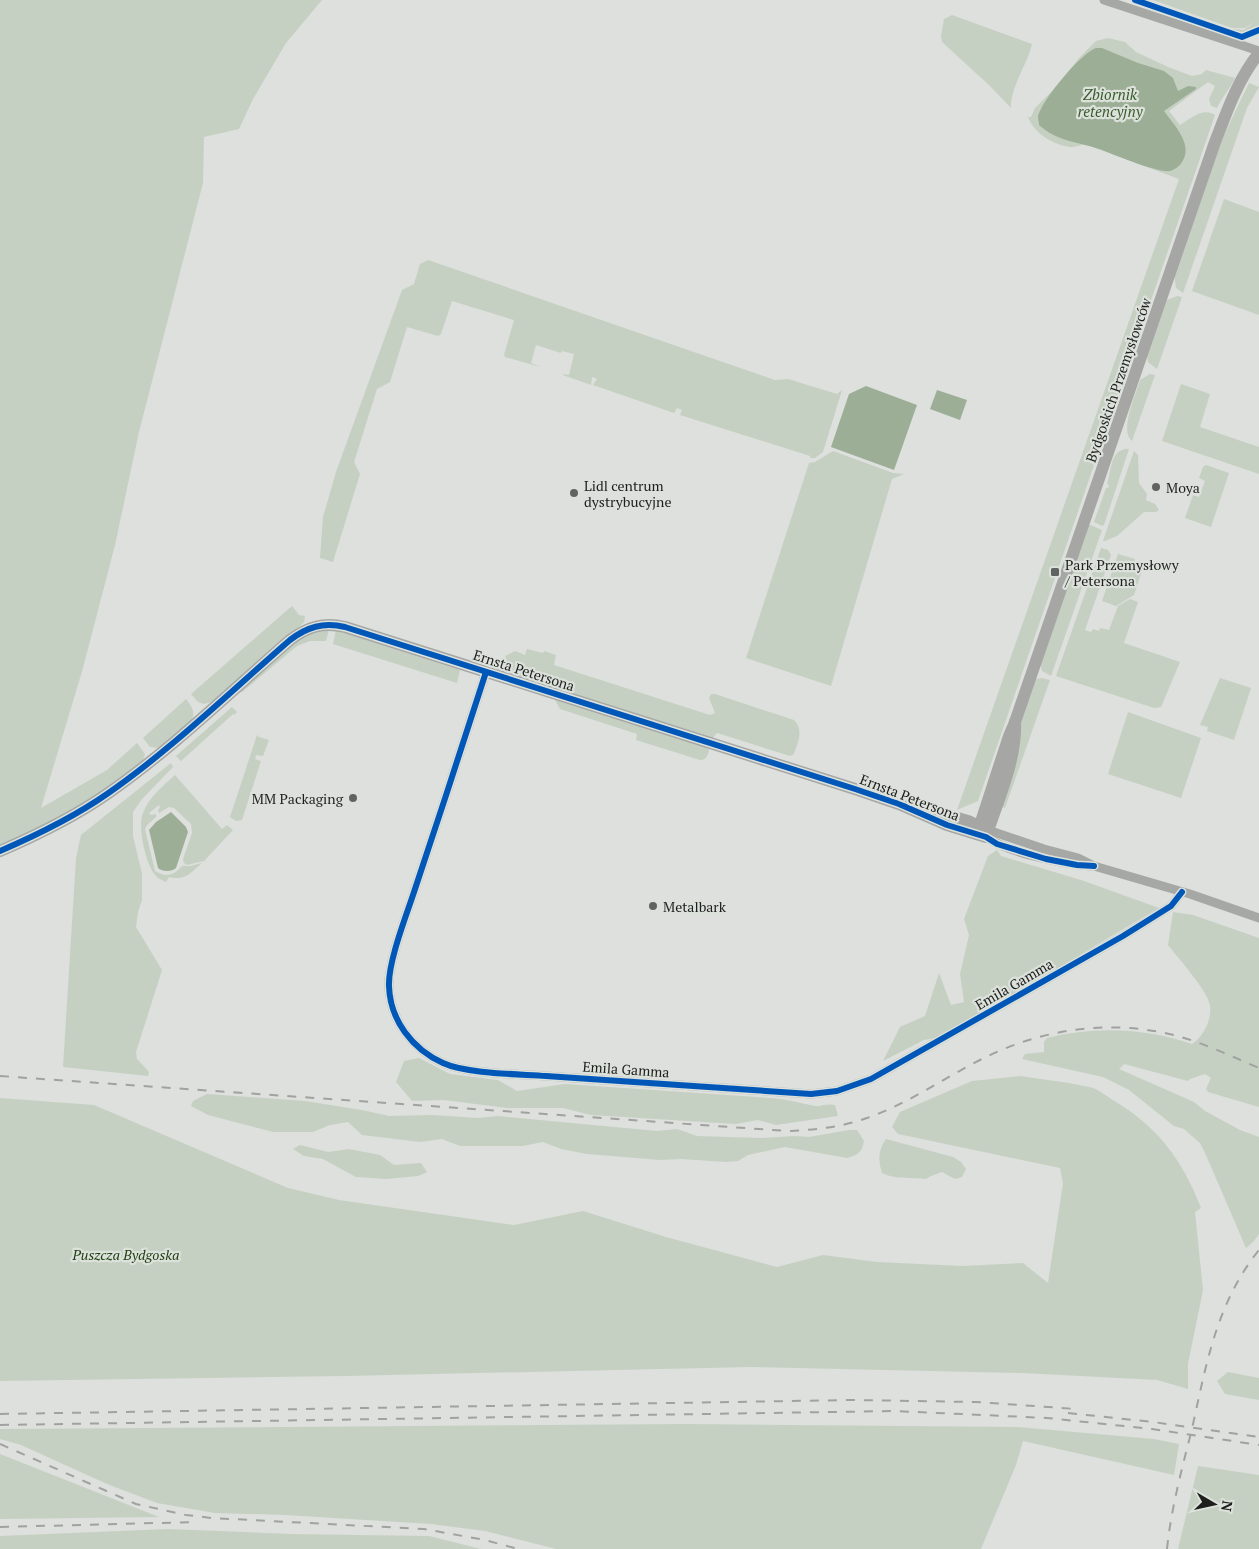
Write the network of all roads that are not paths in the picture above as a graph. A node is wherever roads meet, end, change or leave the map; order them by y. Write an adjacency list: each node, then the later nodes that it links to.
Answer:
1 (1104, 0): 2 (street)
2 (1259, 52): 4 (street, Bydgoskich Przemysłowców)
3 (486, 672): 4 (street, Ernsta Petersona); 5 (street, Ernsta Petersona); 6 (street, Emila Gamma)
4 (982, 832): 6 (street, Ernsta Petersona)
5 (0, 851)
6 (1182, 892): 7 (street, Ernsta Petersona)
7 (1259, 918)

